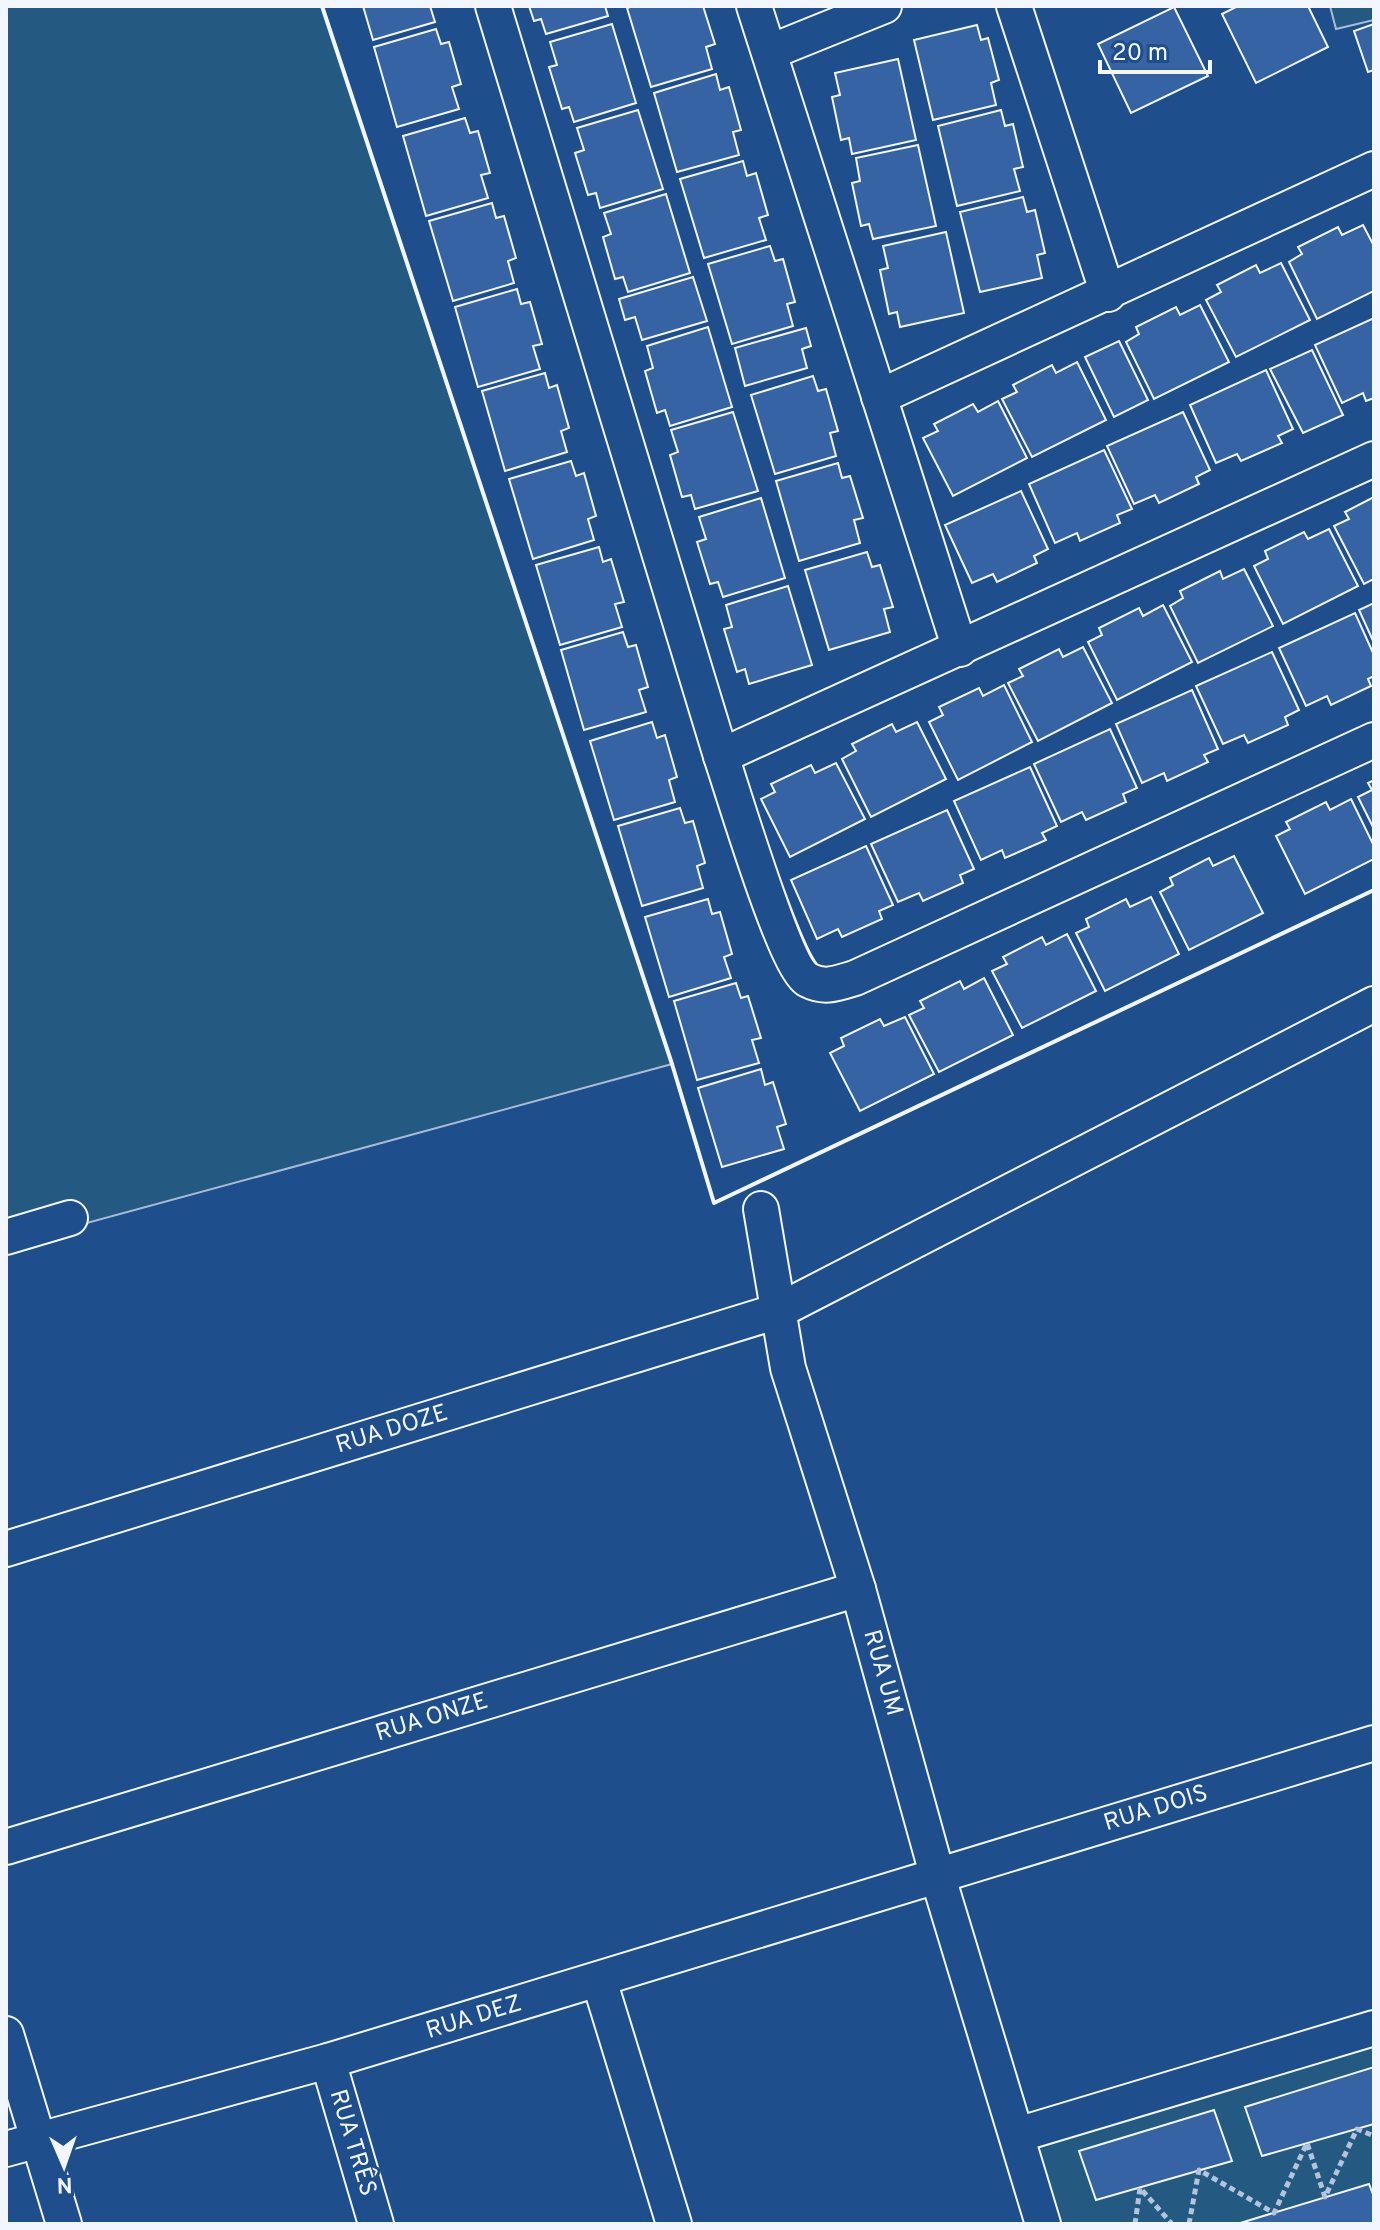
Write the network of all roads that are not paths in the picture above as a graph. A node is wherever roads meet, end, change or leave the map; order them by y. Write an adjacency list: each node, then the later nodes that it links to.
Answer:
1 (493, 6): 13 (street)
2 (754, 6): 5 (street)
3 (884, 6): 5 (street)
4 (1014, 6): 8 (street)
5 (770, 52): 9 (street)
6 (1374, 144): 7 (street)
7 (1361, 175): 8 (street)
8 (1108, 294): 9 (street)
9 (879, 397): 11 (street)
10 (1374, 459): 11 (street)
11 (960, 649): 13 (street)
12 (1374, 740): 13 (street)
13 (721, 756)
14 (1374, 1004): 18 (street, RUA DOZE)
15 (761, 1209): 18 (street, RUA UM)
16 (70, 1218): 17 (street)
17 (6, 1237)
18 (778, 1311): 19 (street, RUA DOZE); 20 (street, RUA UM)
19 (6, 1549)
20 (858, 1589): 22 (street, RUA ONZE); 23 (street, RUA UM)
21 (1374, 1743): 23 (street, RUA DOIS)
22 (6, 1847)
23 (937, 1874): 24 (street, RUA DEZ); 28 (street, RUA UM)
24 (599, 1980): 27 (street, RUA DEZ); 32 (street)
25 (1374, 2028): 28 (street)
26 (6, 2034): 29 (street)
27 (328, 2061): 29 (street, RUA DEZ); 31 (street, RUA TRÊS)
28 (1017, 2135): 33 (street, RUA UM)
29 (21, 2144): 30 (street)
30 (64, 2224)
31 (376, 2224)
32 (674, 2224)
33 (1043, 2224)

